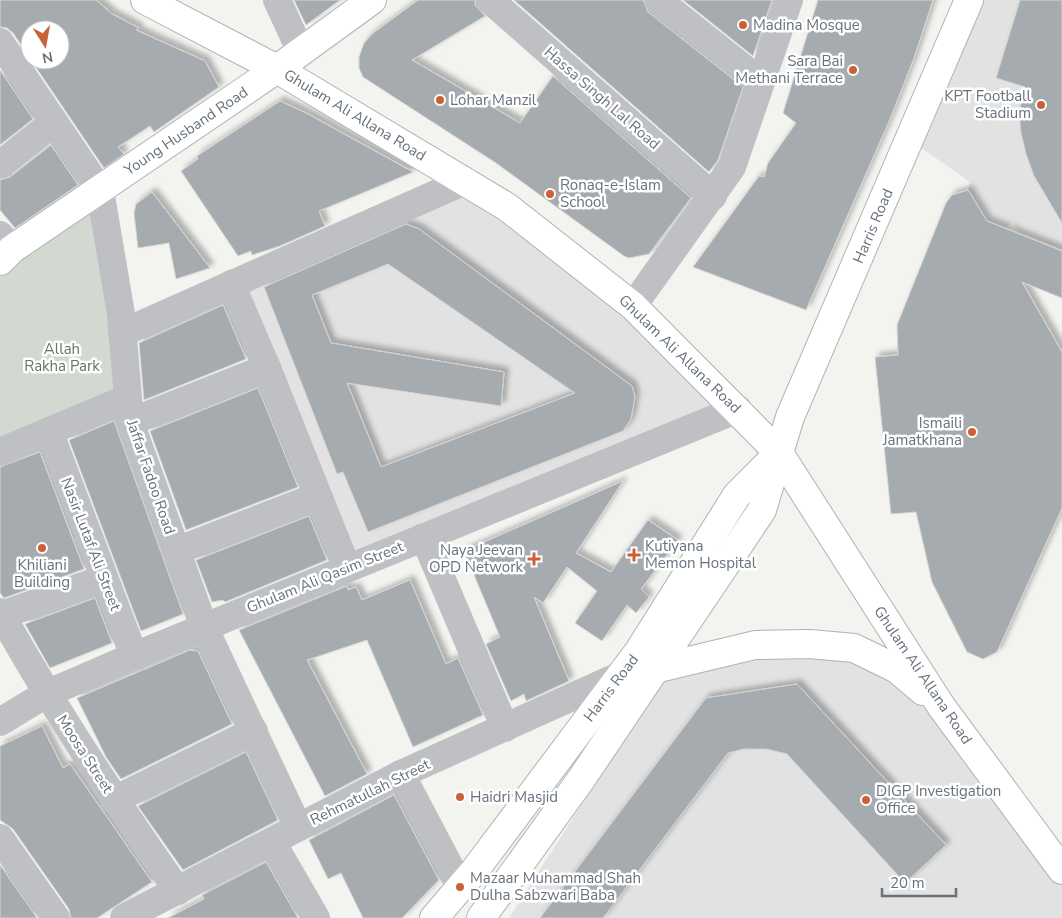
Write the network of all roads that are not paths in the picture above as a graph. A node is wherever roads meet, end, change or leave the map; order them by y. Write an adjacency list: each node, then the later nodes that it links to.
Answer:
1 (145, 0): 10 (main road, Ghulam Ali Allana Road)
2 (277, 0): 9 (street)
3 (372, 0): 9 (main road, Young Husband Road)
4 (490, 0): 16 (street, Hassa Singh Lal Road)
5 (658, 0): 11 (street)
6 (789, 0): 11 (street)
7 (968, 0): 26 (main road, Harris Road)
8 (0, 42): 12 (street, Jaffar Fadoo Road)
9 (300, 50): 10 (main road, Young Husband Road)
10 (277, 69): 14 (main road, Ghulam Ali Allana Road); 15 (main road, Young Husband Road)
11 (760, 82): 16 (street)
12 (54, 122): 13 (street); 15 (street, Jaffar Fadoo Road)
13 (0, 165)
14 (465, 181): 18 (street); 19 (main road, Ghulam Ali Allana Road)
15 (100, 190): 17 (main road, Young Husband Road); 20 (street, Jaffar Fadoo Road)
16 (713, 196): 19 (street)
17 (4, 248)
18 (231, 284): 20 (street); 21 (street)
19 (633, 306): 23 (main road, Ghulam Ali Allana Road)
20 (122, 333): 22 (street, Jaffar Fadoo Road)
21 (268, 368): 22 (street); 27 (street)
22 (129, 410): 24 (street); 29 (street, Jaffar Fadoo Road)
23 (738, 410): 26 (main road, Ghulam Ali Allana Road); 28 (street, Ghulam Ali Qasim Street)
24 (49, 432): 25 (street); 31 (street, Nasir Lutaf Ali Street)
25 (0, 452)
26 (779, 453): 35 (main road, Harris Road); 36 (main road, Harris Road); 38 (main road, Ghulam Ali Allana Road)
27 (318, 496): 29 (street); 30 (street)
28 (424, 537): 30 (street, Ghulam Ali Qasim Street); 40 (street)
29 (176, 551): 33 (street, Jaffar Fadoo Road)
30 (347, 568): 33 (street, Ghulam Ali Qasim Street)
31 (103, 579): 32 (street); 34 (street, Nasir Lutaf Ali Street)
32 (1, 614): 37 (street, Moosa Street)
33 (204, 627): 34 (street, Ghulam Ali Qasim Street); 41 (street, Jaffar Fadoo Road)
34 (134, 656): 37 (street, Ghulam Ali Qasim Street)
35 (655, 669): 38 (main road); 54 (main road, Harris Road)
36 (621, 675): 40 (street, Rehmatullah Street); 48 (main road, Harris Road)
37 (46, 694): 39 (street, Ghulam Ali Qasim Street); 43 (street, Moosa Street)
38 (942, 706): 47 (main road, Ghulam Ali Allana Road)
39 (0, 722)
40 (505, 728): 42 (street, Rehmatullah Street)
41 (254, 730): 43 (street); 44 (street, Jaffar Fadoo Road)
42 (401, 774): 44 (street, Rehmatullah Street); 48 (street)
43 (114, 800): 49 (street, Moosa Street)
44 (298, 827): 46 (street, Rehmatullah Street)
45 (0, 838): 50 (street)
46 (272, 842): 49 (street, Rehmatullah Street); 52 (street)
47 (1062, 870)
48 (461, 888): 53 (main road, Harris Road)
49 (178, 891): 51 (street, Rehmatullah Street)
50 (56, 918)
51 (124, 918)
52 (316, 918)
53 (434, 918)
54 (481, 918)

